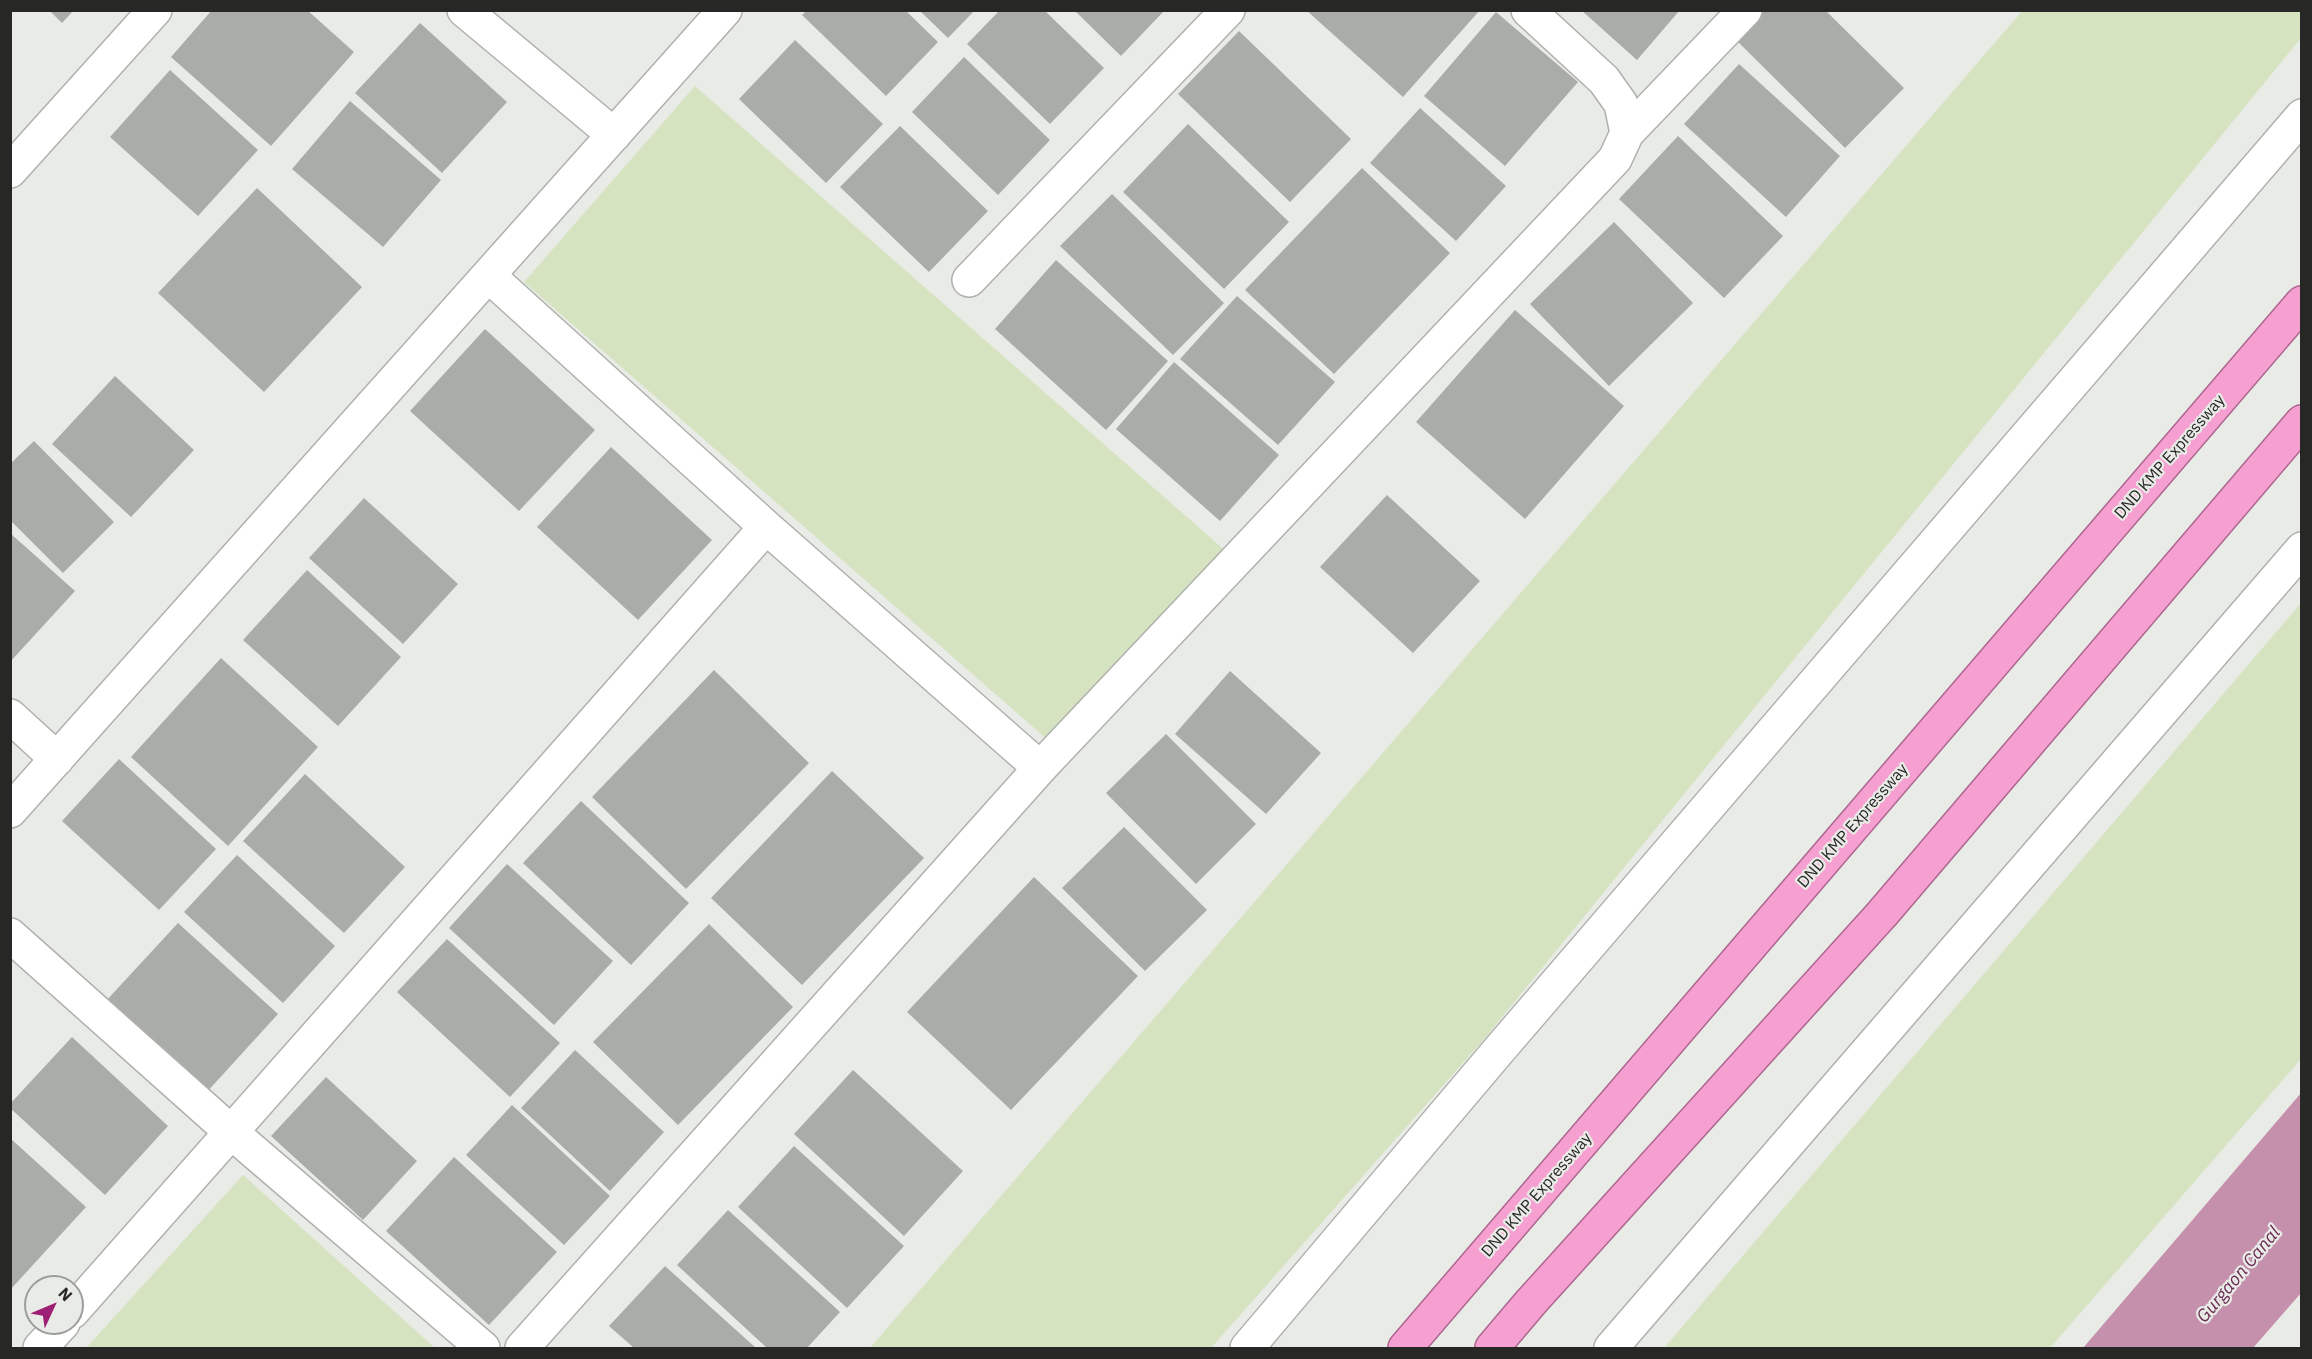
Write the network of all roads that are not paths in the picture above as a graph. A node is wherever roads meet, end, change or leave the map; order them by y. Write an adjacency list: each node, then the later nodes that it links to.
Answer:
1 (155, 10): 10 (street)
2 (464, 10): 9 (street)
3 (725, 10): 9 (street)
4 (1228, 10): 12 (street)
5 (1527, 10): 8 (street)
6 (1745, 10): 8 (street)
7 (2301, 116): 28 (street)
8 (1627, 133): 19 (street)
9 (614, 135): 11 (street)
10 (10, 171)
11 (489, 276): 15 (street); 18 (street)
12 (969, 280)
13 (2301, 303): 29 (highway, DND KMP Expressway)
14 (2301, 422): 30 (highway)
15 (766, 527): 19 (street); 22 (street)
16 (2301, 549): 31 (street)
17 (10, 716): 18 (street)
18 (57, 759): 20 (street)
19 (1040, 768): 27 (street)
20 (10, 811)
21 (10, 935): 22 (street)
22 (231, 1132): 23 (street); 26 (street)
23 (84, 1298)
24 (52, 1335): 25 (street)
25 (40, 1348)
26 (483, 1348)
27 (522, 1348)
28 (1247, 1348)
29 (1405, 1348)
30 (1492, 1348)
31 (1611, 1348)

